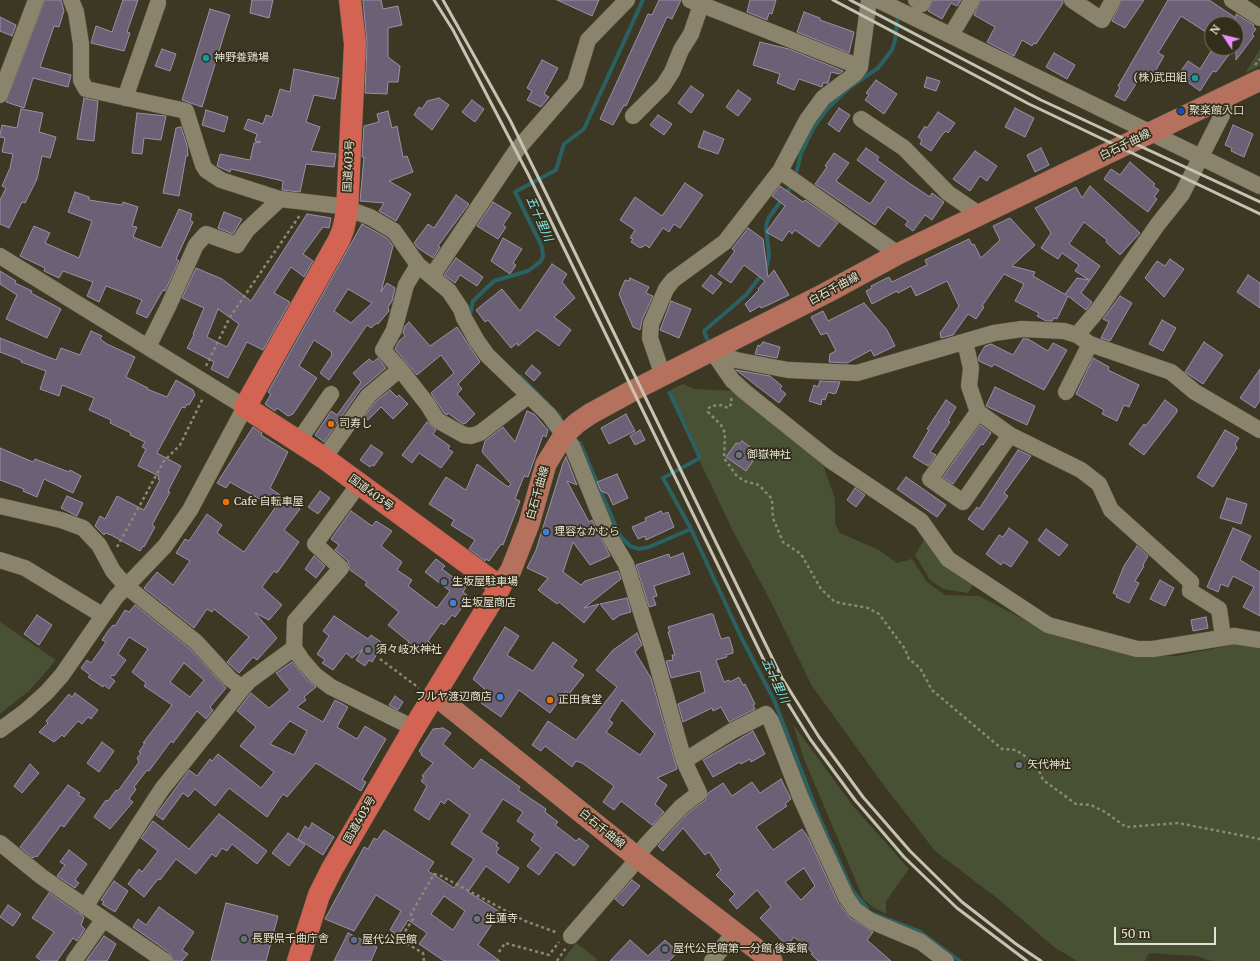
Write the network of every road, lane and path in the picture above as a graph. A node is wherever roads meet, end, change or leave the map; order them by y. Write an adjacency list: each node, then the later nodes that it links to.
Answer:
1 (71, 0): 20 (street)
2 (350, 0): 30 (highway, 国道403号)
3 (627, 0): 35 (street)
4 (870, 0): 17 (street)
5 (916, 0): 6 (street)
6 (924, 0)
7 (972, 0): 16 (street)
8 (1072, 0): 9 (street)
9 (1113, 0)
10 (1232, 0): 15 (street)
11 (32, 2): 19 (street)
12 (695, 2): 17 (street); 22 (street)
13 (883, 2): 16 (street)
14 (158, 3): 20 (street)
15 (1260, 18)
16 (951, 35): 24 (street)
17 (860, 67): 26 (street)
18 (1260, 80): 21 (main road, 白石千曲線)
19 (0, 94)
20 (125, 98): 28 (street)
21 (1220, 99): 24 (main road, 白石千曲線); 25 (street)
22 (633, 116)
23 (861, 119): 31 (street)
24 (1149, 133): 25 (street); 31 (main road, 白石千曲線)
25 (1201, 158): 27 (street); 36 (street)
26 (790, 178): 32 (street); 42 (street)
27 (1260, 186)
28 (280, 199): 29 (street); 39 (street)
29 (309, 201): 30 (street); 44 (path)
30 (347, 208): 34 (street); 48 (highway, 国道403号)
31 (976, 217): 32 (main road, 白石千曲線)
32 (898, 254): 40 (main road, 白石千曲線)
33 (0, 256): 39 (street)
34 (418, 265): 35 (street); 41 (street)
35 (432, 276): 47 (street)
36 (1077, 335): 37 (street); 38 (street)
37 (966, 342): 40 (street); 49 (street)
38 (1090, 344): 45 (street); 50 (street)
39 (148, 347): 44 (street)
40 (712, 351): 42 (main road, 白石千曲線); 43 (street)
41 (400, 369): 47 (street); 54 (street)
42 (663, 376): 51 (main road, 白石千曲線)
43 (732, 380): 62 (street); 71 (path)
44 (205, 382): 48 (street); 58 (path)
45 (1066, 392)
46 (331, 394): 53 (street)
47 (528, 396): 51 (street)
48 (244, 407): 53 (highway, 国道403号); 59 (street)
49 (978, 412): 52 (street); 52 (street)
50 (1259, 427)
51 (564, 435): 60 (main road, 白石千曲線); 70 (street)
52 (1010, 435): 62 (street)
53 (298, 442): 54 (highway, 国道403号)
54 (324, 458): 55 (highway, 国道403号)
55 (359, 484): 60 (highway, 国道403号); 64 (street)
56 (0, 506): 58 (street)
57 (0, 560): 61 (street)
58 (109, 562): 59 (street)
59 (126, 586): 61 (street); 66 (street)
60 (500, 587): 67 (highway, 国道403号)
61 (102, 615): 69 (street)
62 (1224, 637): 63 (street)
63 (1260, 640)
64 (294, 648): 66 (street); 68 (street)
65 (380, 659): 67 (path)
66 (243, 688): 74 (street)
67 (428, 691): 68 (highway, 国道403号); 73 (main road, 白石千曲線)
68 (414, 728): 81 (highway, 国道403号)
69 (0, 730)
70 (684, 761): 73 (street); 85 (street)
71 (1260, 839)
72 (0, 843): 74 (street)
73 (638, 858): 76 (main road, 白石千曲線); 77 (street)
74 (85, 907): 75 (street)
75 (103, 920): 79 (street); 80 (street)
76 (734, 933): 83 (street); 84 (main road, 白石千曲線)
77 (569, 935): 78 (path); 82 (path)
78 (499, 952)
79 (74, 961)
80 (165, 961)
81 (298, 961)
82 (424, 961)
83 (712, 961)
84 (772, 961)
85 (946, 961)

